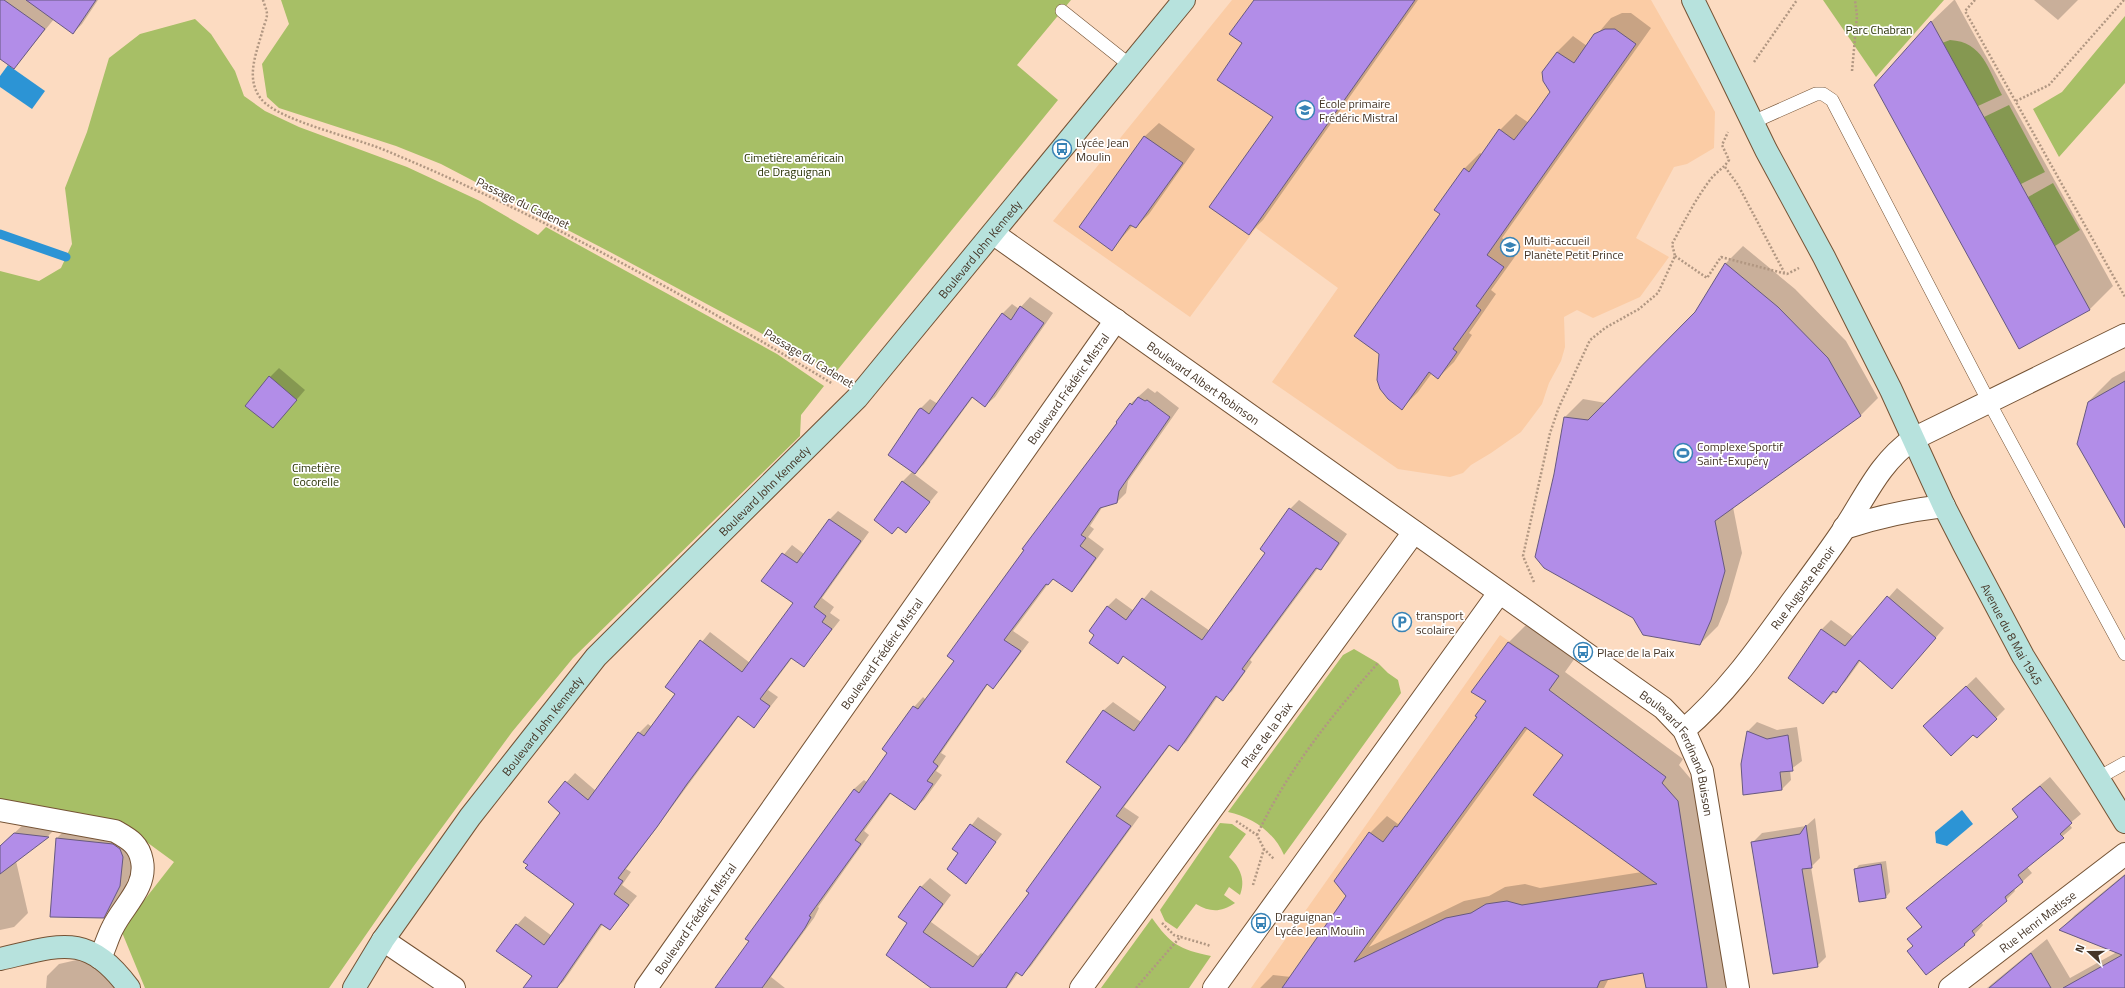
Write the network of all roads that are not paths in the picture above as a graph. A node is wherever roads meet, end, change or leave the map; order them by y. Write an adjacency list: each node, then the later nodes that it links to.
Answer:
1 (1184, 0): 4 (street, Boulevard John Kennedy)
2 (1693, 0): 5 (street, Avenue du 8 Mai 1945)
3 (1062, 11): 4 (lane)
4 (1131, 66): 6 (street, Boulevard John Kennedy)
5 (1753, 122): 9 (lane); 10 (street, Avenue du 8 Mai 1945)
6 (994, 234): 7 (street, Boulevard Albert Robinson); 22 (street, Boulevard John Kennedy)
7 (1116, 320): 13 (street, Boulevard Albert Robinson); 28 (street, Boulevard Frédéric Mistral)
8 (2125, 335): 9 (street, Rue Auguste Renoir)
9 (1990, 402): 10 (street, Rue Auguste Renoir); 15 (lane)
10 (1913, 439): 11 (street, Avenue du 8 Mai 1945); 12 (street, Rue Auguste Renoir)
11 (1944, 506): 12 (street); 18 (street, Avenue du 8 Mai 1945)
12 (1844, 528): 16 (street, Rue Auguste Renoir)
13 (1414, 532): 14 (street); 29 (street, Place de la Paix)
14 (1499, 593): 16 (street, Boulevard Ferdinand Buisson); 30 (street)
15 (2125, 654)
16 (1684, 730): 31 (street, Boulevard Ferdinand Buisson)
17 (2125, 763): 18 (lane)
18 (2098, 778): 20 (street, Avenue du 8 Mai 1945)
19 (0, 810): 23 (street)
20 (2125, 822)
21 (2125, 854): 32 (street, Rue Henri Matisse)
22 (383, 940): 26 (street, Boulevard John Kennedy); 27 (street)
23 (100, 958): 24 (street); 25 (street)
24 (0, 959)
25 (125, 982)
26 (354, 988)
27 (454, 988)
28 (646, 988)
29 (1081, 988)
30 (1214, 988)
31 (1738, 988)
32 (1950, 988)

